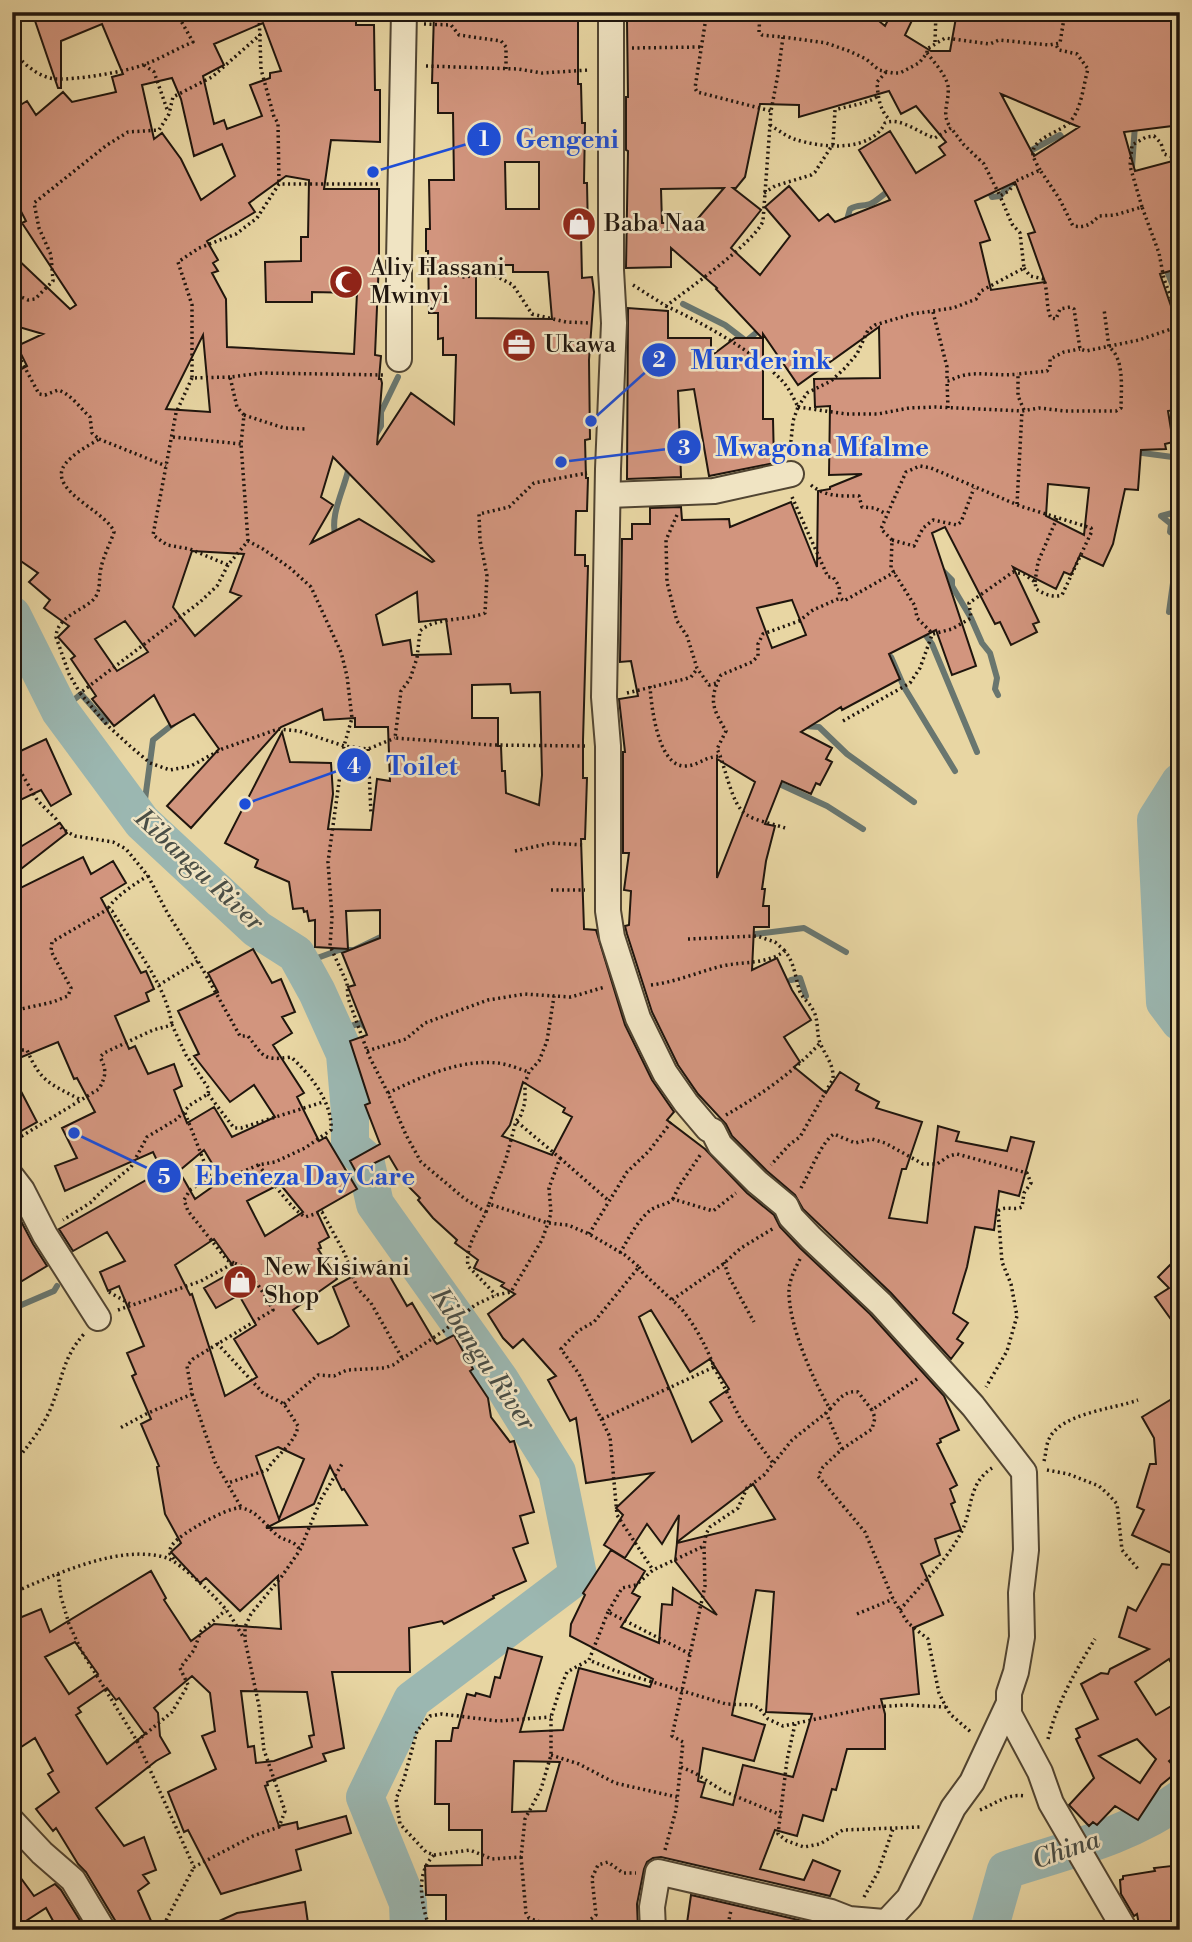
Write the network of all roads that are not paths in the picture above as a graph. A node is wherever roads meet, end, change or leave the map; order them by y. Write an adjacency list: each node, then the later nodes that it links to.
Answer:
1 (611, 12): 5 (street)
2 (404, 18): 3 (street)
3 (399, 359)
4 (791, 474): 5 (street)
5 (608, 495): 8 (street)
6 (12, 1177): 7 (street)
7 (98, 1318)
8 (1007, 1705): 10 (street); 11 (street)
9 (12, 1821): 12 (street)
10 (882, 1926): 13 (street)
11 (1123, 1926)
12 (103, 1930)
13 (653, 1930)

